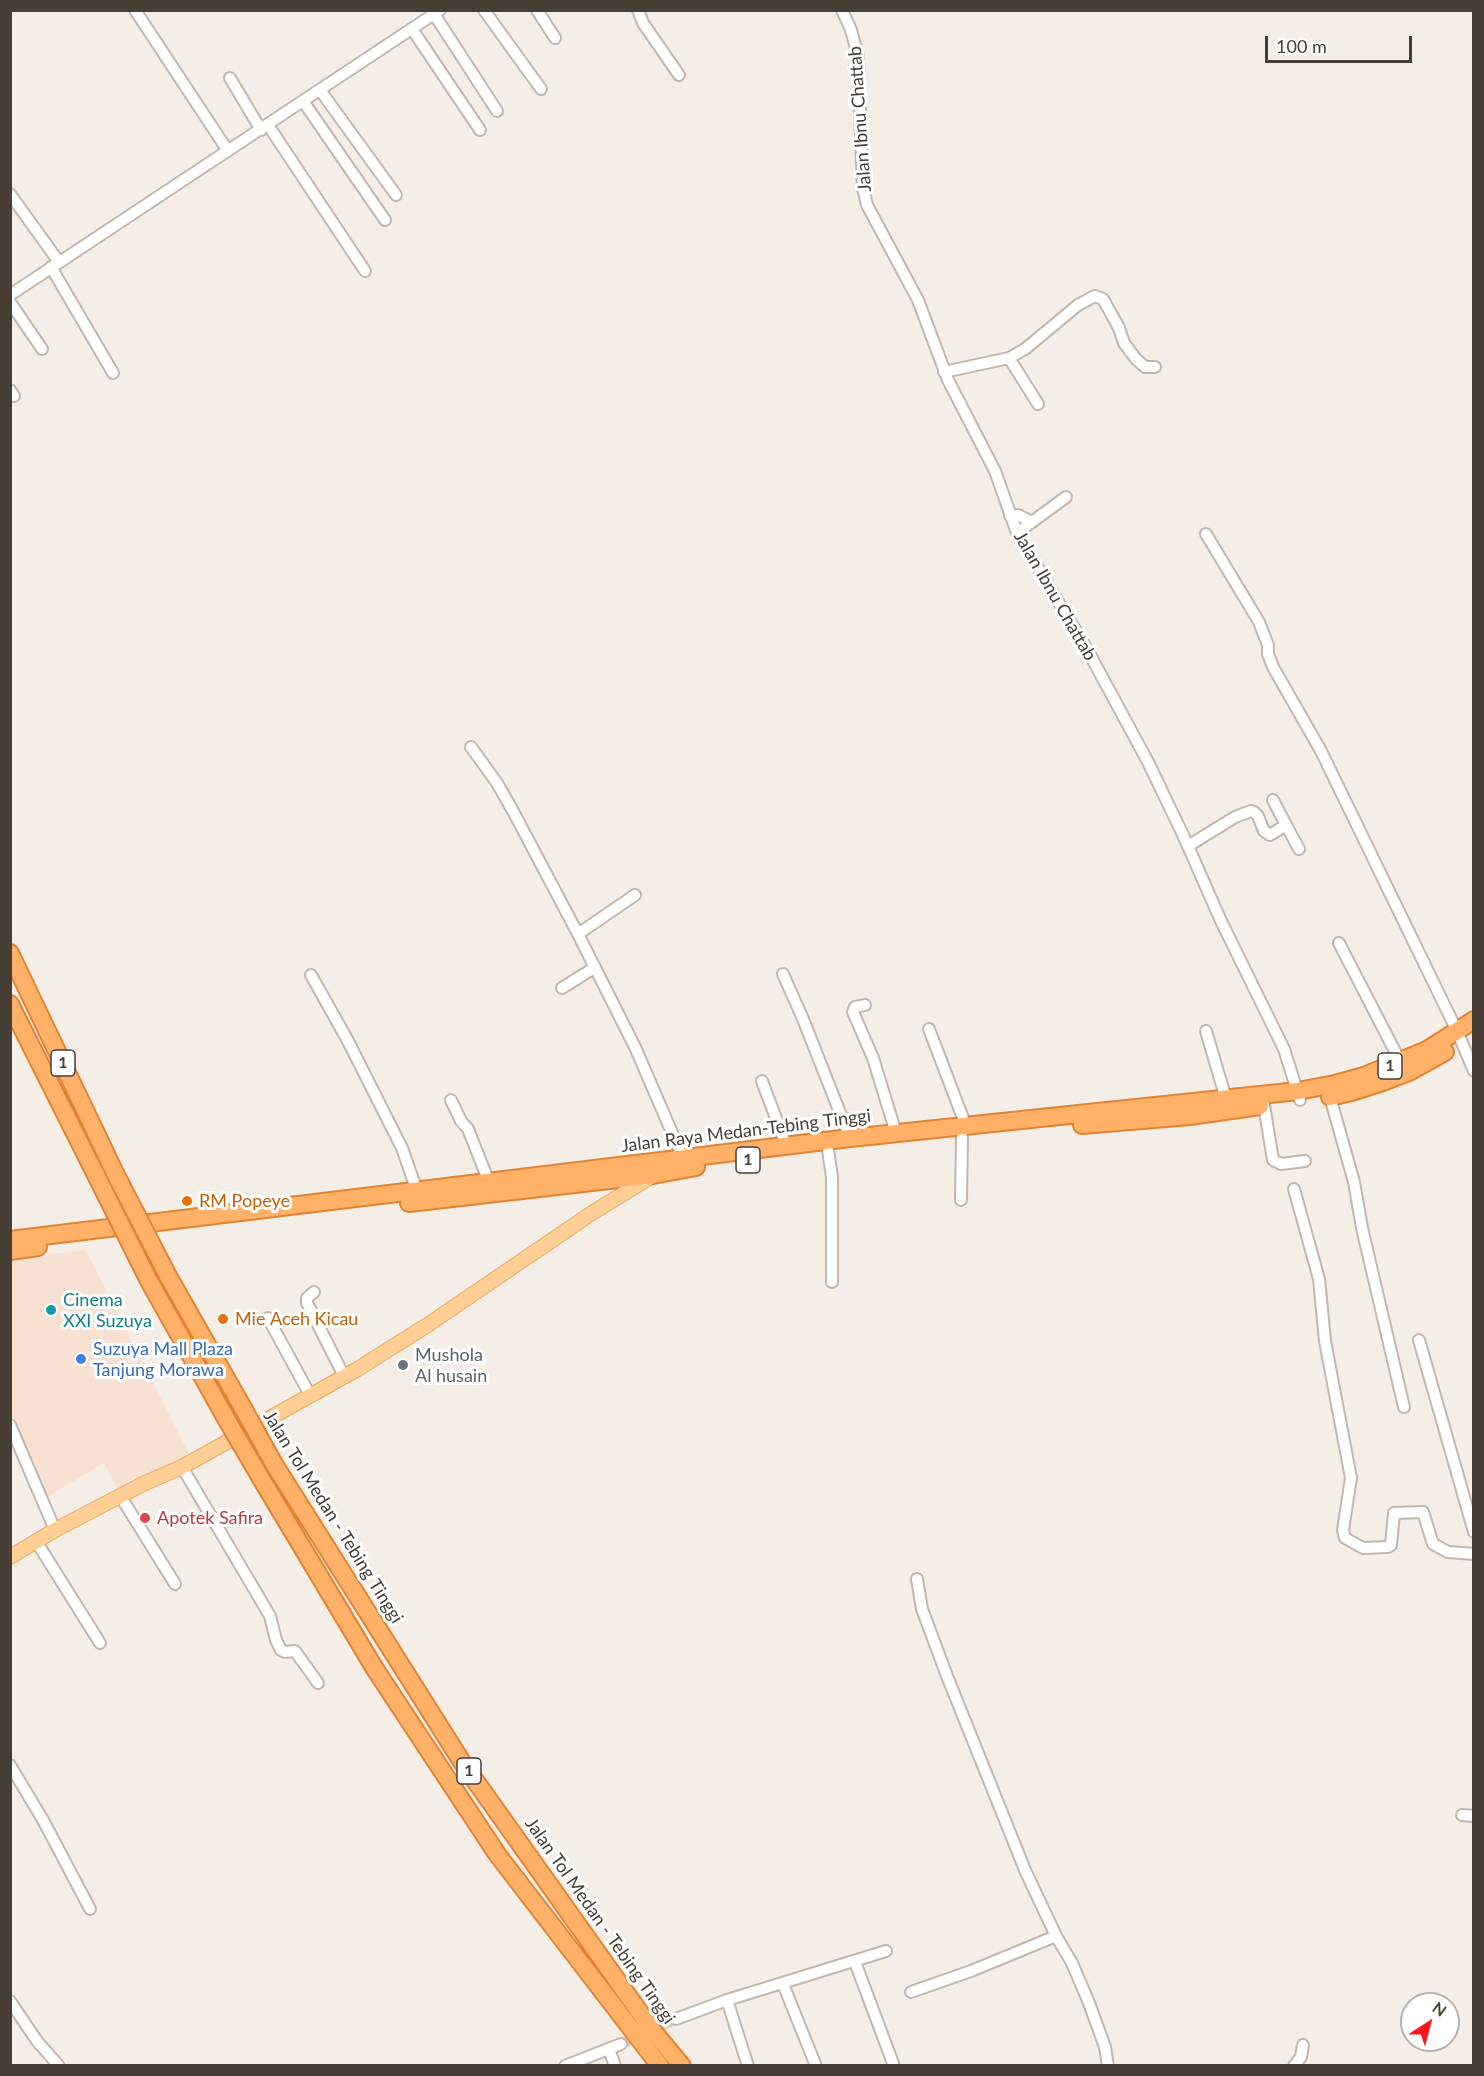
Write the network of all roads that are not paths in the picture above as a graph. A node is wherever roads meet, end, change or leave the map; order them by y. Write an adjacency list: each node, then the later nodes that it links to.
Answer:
1 (135, 10): 17 (street)
2 (484, 10): 11 (street)
3 (537, 10): 8 (street)
4 (638, 10): 9 (street)
5 (842, 10): 28 (street, Jalan Ibnu Chattab)
6 (437, 12): 7 (street); 14 (street)
7 (412, 29): 12 (street); 16 (street)
8 (555, 38)
9 (679, 75)
10 (230, 78): 15 (street)
11 (542, 89)
12 (320, 90): 13 (street); 19 (street)
13 (303, 101): 15 (street); 20 (street)
14 (497, 111)
15 (264, 127): 17 (street); 22 (street)
16 (480, 130)
17 (228, 151): 21 (street)
18 (10, 194): 21 (street)
19 (396, 195)
20 (385, 220)
21 (55, 265): 23 (street); 29 (street)
22 (365, 271)
23 (10, 296)
24 (10, 302): 25 (street)
25 (42, 349)
26 (1010, 358): 27 (street); 28 (street); 30 (street)
27 (1155, 367)
28 (944, 372): 32 (street, Jalan Ibnu Chattab)
29 (113, 373)
30 (1038, 404)
31 (1066, 497): 33 (street)
32 (1010, 516): 33 (street); 34 (street, Jalan Ibnu Chattab)
33 (1032, 522): 34 (street)
34 (1017, 533): 39 (street, Jalan Ibnu Chattab)
35 (1206, 534): 54 (street)
36 (471, 747): 42 (street)
37 (1273, 800): 38 (street)
38 (1286, 825): 39 (street); 40 (street)
39 (1188, 846): 58 (street, Jalan Ibnu Chattab)
40 (1299, 849)
41 (635, 895): 42 (street)
42 (578, 934): 45 (street)
43 (1339, 943): 55 (street)
44 (10, 953): 114 (highway, Jalan Tol Medan - Tebing Tinggi / 1, bridge)
45 (594, 969): 48 (street); 68 (street)
46 (783, 974): 65 (street)
47 (311, 975): 74 (street)
48 (562, 988)
49 (10, 1004): 113 (highway, 1, bridge)
50 (865, 1005): 64 (street)
51 (1473, 1020): 54 (highway, Jalan Raya Medan-Tebing Tinggi / 1)
52 (929, 1029): 63 (street)
53 (1206, 1031): 60 (street)
54 (1464, 1036): 55 (highway, Jalan Raya Medan-Tebing Tinggi / 1); 56 (street); 59 (highway, Jalan Raya Medan-Tebing Tinggi / 1)
55 (1401, 1061): 58 (highway, Jalan Raya Medan-Tebing Tinggi / 1)
56 (1473, 1071)
57 (762, 1081): 66 (street)
58 (1299, 1096): 59 (highway, Jalan Raya Medan-Tebing Tinggi / 1); 60 (highway, Jalan Raya Medan-Tebing Tinggi / 1); 62 (highway, Jalan Raya Medan-Tebing Tinggi / 1)
59 (1330, 1096): 84 (street)
60 (1226, 1099): 63 (highway, Jalan Raya Medan-Tebing Tinggi / 1)
61 (451, 1100): 71 (street)
62 (1264, 1105): 63 (highway, Jalan Raya Medan-Tebing Tinggi / 1); 69 (street)
63 (964, 1132): 64 (highway, Jalan Raya Medan-Tebing Tinggi / 1); 67 (highway, Jalan Raya Medan-Tebing Tinggi / 1); 75 (street)
64 (896, 1133): 65 (highway, Jalan Raya Medan-Tebing Tinggi / 1)
65 (850, 1138): 66 (highway, Jalan Raya Medan-Tebing Tinggi / 1)
66 (786, 1145): 68 (highway, Jalan Raya Medan-Tebing Tinggi / 1)
67 (828, 1150): 70 (highway, Jalan Raya Medan-Tebing Tinggi / 1); 78 (street)
68 (683, 1158): 70 (highway, Jalan Raya Medan-Tebing Tinggi / 1)
69 (1305, 1161)
70 (653, 1169): 71 (highway, Jalan Raya Medan-Tebing Tinggi / 1); 72 (highway, Jalan Raya Medan-Tebing Tinggi / 1)
71 (489, 1182): 74 (highway, Jalan Raya Medan-Tebing Tinggi / 1)
72 (618, 1187): 77 (highway, Jalan Raya Medan-Tebing Tinggi / 1); 82 (main road)
73 (1294, 1189): 91 (street)
74 (417, 1191): 76 (highway, Jalan Raya Medan-Tebing Tinggi / 1)
75 (961, 1200)
76 (10, 1240)
77 (10, 1251)
78 (832, 1282)
79 (314, 1292): 82 (street)
80 (268, 1318): 83 (street)
81 (1419, 1340): 89 (street)
82 (344, 1376): 83 (main road)
83 (310, 1395): 86 (main road)
84 (1404, 1407)
85 (10, 1425): 88 (street)
86 (182, 1467): 87 (main road); 96 (street)
87 (121, 1497): 88 (main road); 94 (street)
88 (55, 1530): 90 (main road)
89 (1473, 1532)
90 (36, 1542): 92 (main road); 95 (street)
91 (1473, 1554)
92 (10, 1557)
93 (917, 1580): 99 (street)
94 (175, 1584)
95 (100, 1643)
96 (318, 1683)
97 (10, 1765): 98 (street)
98 (90, 1909)
99 (1056, 1936): 103 (street); 118 (street)
100 (886, 1951): 101 (street)
101 (855, 1962): 102 (street); 117 (street)
102 (783, 1984): 105 (street); 116 (street)
103 (911, 1992)
104 (10, 2001): 110 (street)
105 (727, 2001): 106 (street); 115 (street)
106 (676, 2019)
107 (621, 2044): 109 (street)
108 (1303, 2046): 119 (street)
109 (609, 2049): 111 (street); 112 (street)
110 (60, 2066)
111 (565, 2066)
112 (615, 2066)
113 (660, 2066)
114 (682, 2066)
115 (748, 2066)
116 (816, 2066)
117 (894, 2066)
118 (1108, 2066)
119 (1293, 2066)

